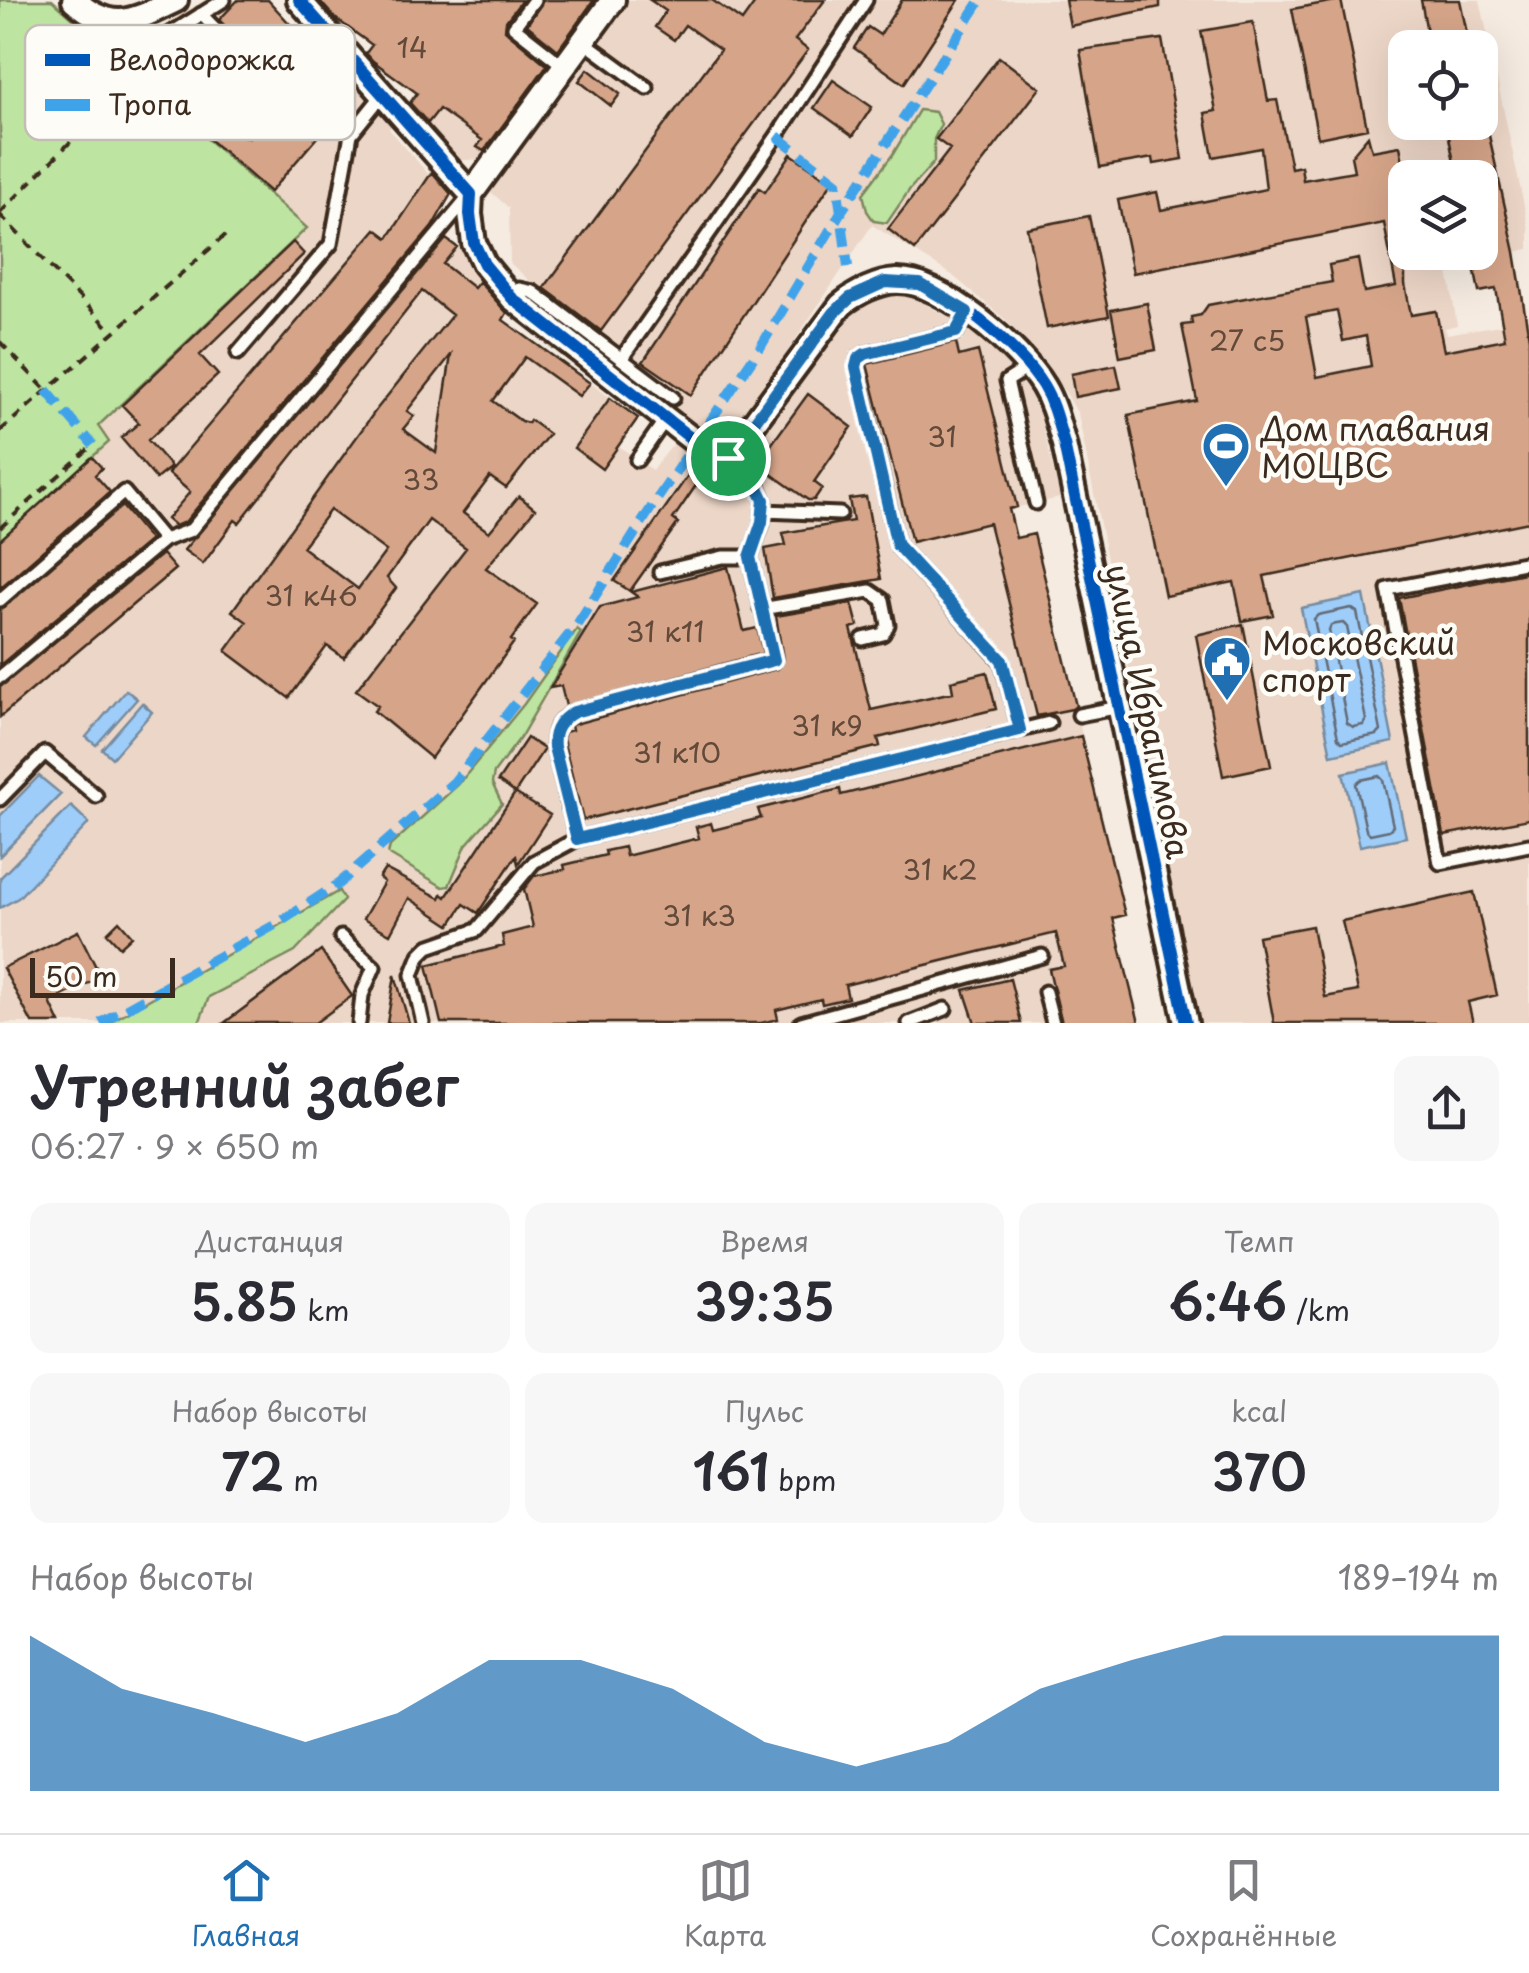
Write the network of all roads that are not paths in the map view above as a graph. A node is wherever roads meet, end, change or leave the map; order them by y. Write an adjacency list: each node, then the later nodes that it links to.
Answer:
1 (74, 0): 2 (street)
2 (176, 0)
3 (224, 0): 8 (lane)
4 (299, 0): 11 (street)
5 (534, 0): 14 (lane)
6 (613, 0): 12 (street)
7 (866, 0): 23 (lane)
8 (201, 14): 9 (lane); 10 (lane)
9 (183, 25)
10 (212, 25)
11 (322, 25)
12 (583, 41): 14 (street); 15 (lane)
13 (355, 62): 16 (street)
14 (565, 67): 19 (street)
15 (647, 88)
16 (384, 94): 17 (lane); 19 (street)
17 (355, 128)
18 (349, 140): 22 (lane)
19 (472, 194): 20 (street); 31 (lane)
20 (512, 298): 23 (lane); 25 (street)
21 (967, 312): 24 (street, улица Ибрагимова); 26 (street, улица Ибрагимова); 44 (lane)
22 (238, 352)
23 (622, 358): 25 (lane)
24 (1029, 367): 28 (lane); 41 (street, улица Ибрагимова)
25 (669, 409): 26 (street); 27 (lane)
26 (728, 458): 29 (lane)
27 (637, 460)
28 (1036, 504)
29 (764, 512): 30 (lane); 32 (lane)
30 (840, 514)
31 (164, 540): 35 (lane); 40 (lane)
32 (750, 557): 34 (lane); 36 (lane)
33 (1529, 562): 50 (lane)
34 (660, 572)
35 (0, 600)
36 (761, 609): 37 (lane); 38 (lane)
37 (864, 639)
38 (774, 660): 39 (lane); 49 (lane)
39 (778, 673)
40 (0, 677)
41 (1120, 707): 42 (lane); 60 (street, улица Ибрагимова)
42 (1079, 715)
43 (1049, 722): 44 (lane)
44 (1020, 730): 46 (lane)
45 (800, 766): 46 (lane)
46 (804, 783): 49 (lane)
47 (96, 796): 48 (lane)
48 (0, 799)
49 (577, 839): 56 (lane)
50 (1529, 845)
51 (341, 936): 55 (lane)
52 (1042, 956): 57 (lane)
53 (1045, 992): 59 (lane)
54 (945, 1009): 58 (lane)
55 (359, 1023)
56 (423, 1023)
57 (801, 1023)
58 (909, 1023)
59 (1052, 1023)
60 (1186, 1023)

